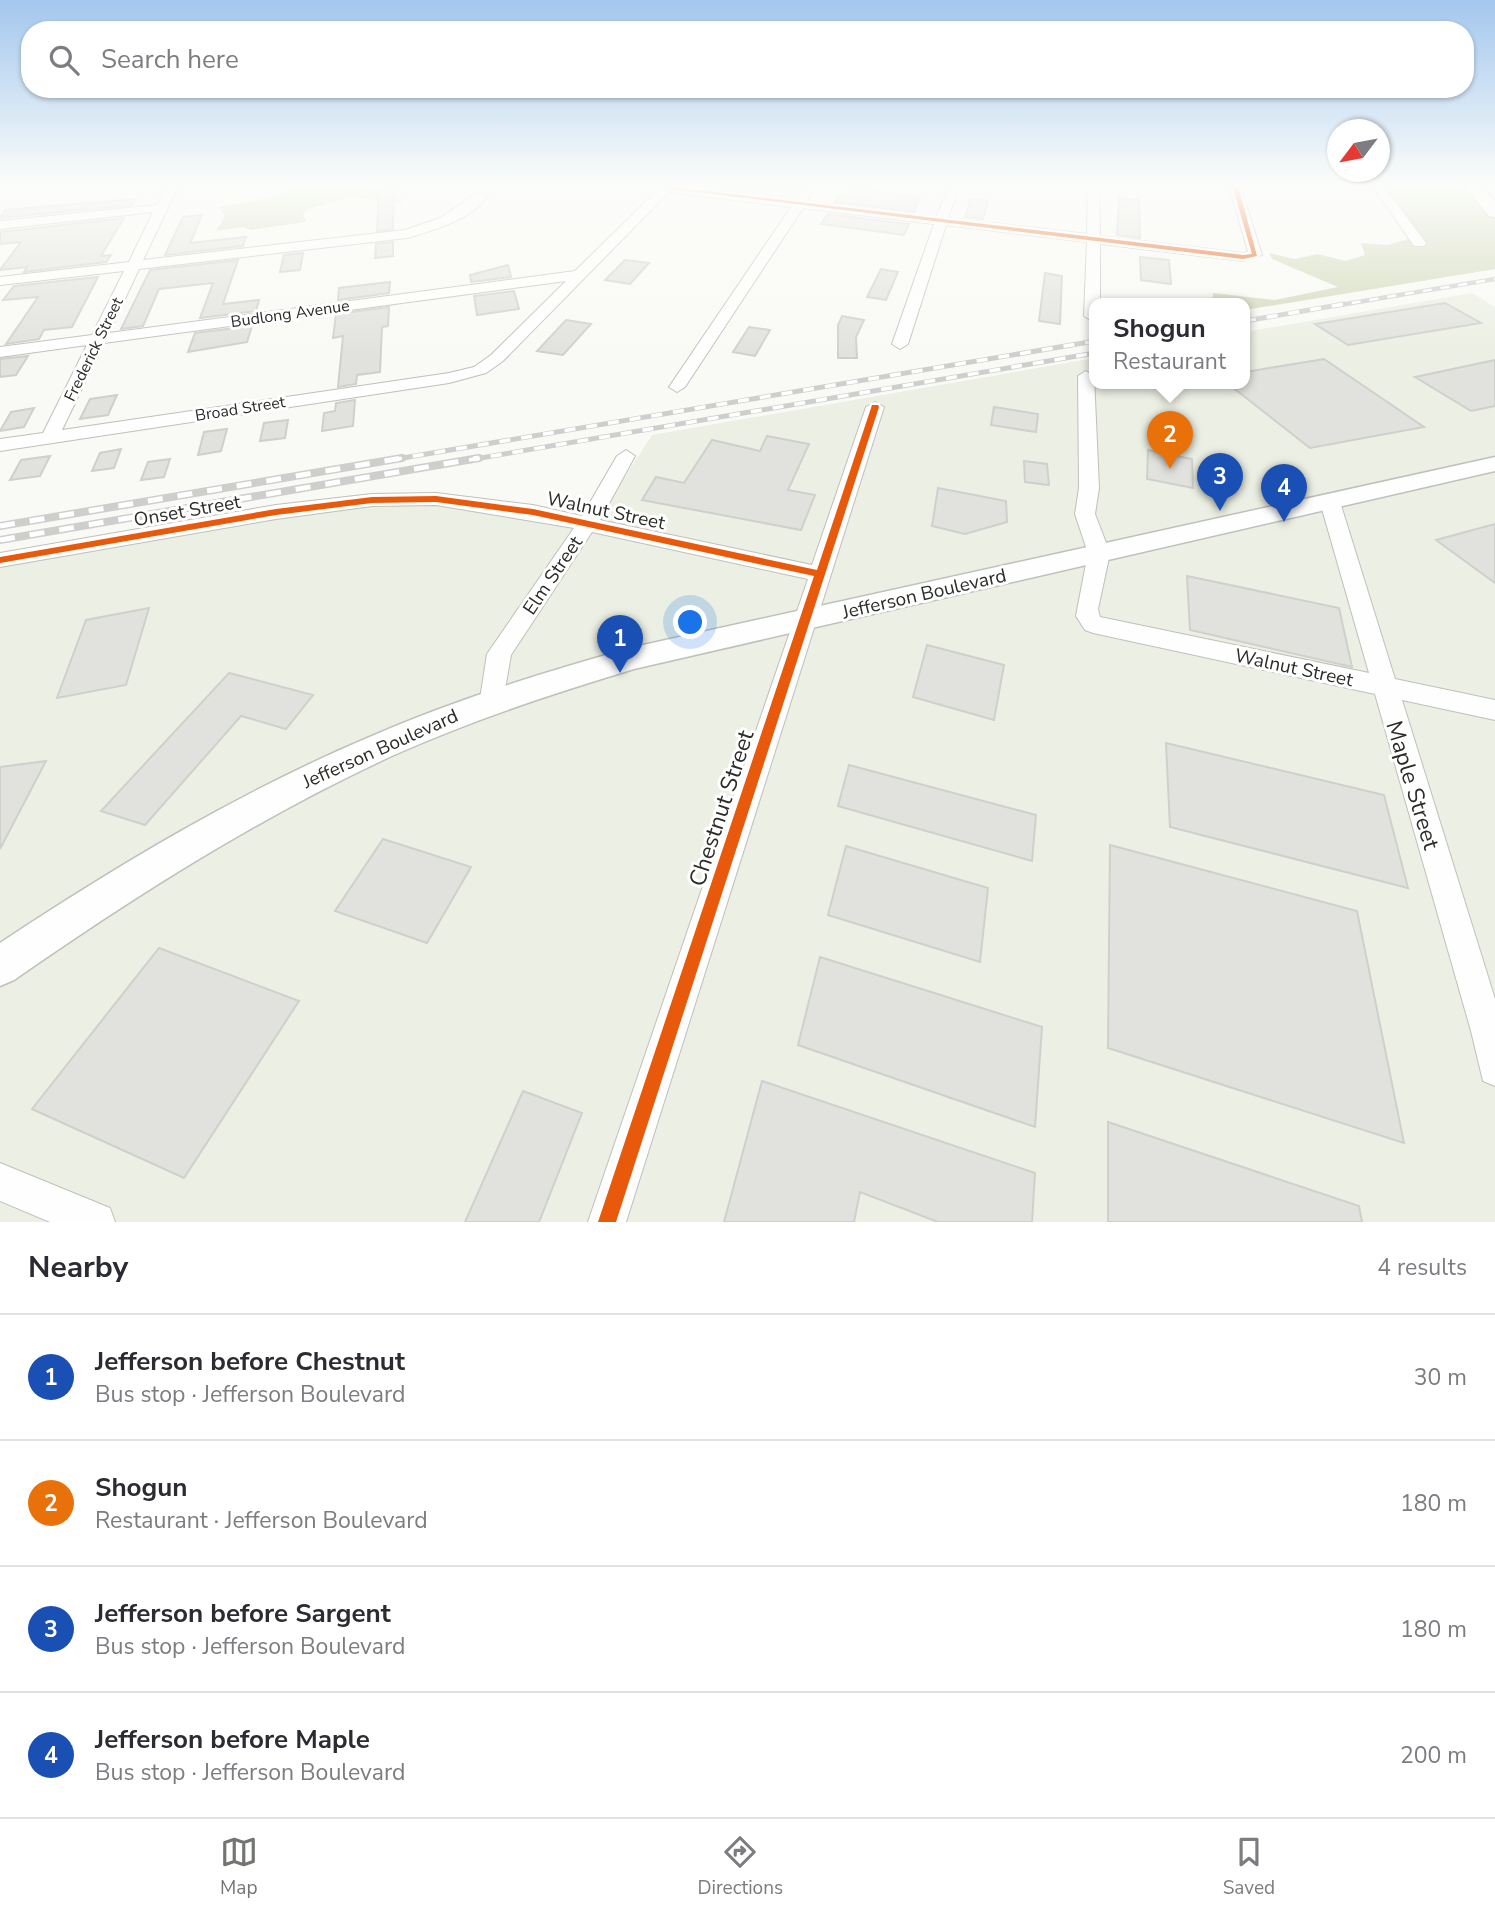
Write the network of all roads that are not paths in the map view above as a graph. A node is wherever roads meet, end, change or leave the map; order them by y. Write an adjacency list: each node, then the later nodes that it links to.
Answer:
1 (144, 242): 9 (street, Frederick Street)
2 (340, 242): 9 (street)
3 (612, 242): 10 (street)
4 (774, 242): 18 (street)
5 (934, 242): 14 (street)
6 (1095, 242): 12 (street)
7 (1123, 242): 8 (street)
8 (1253, 242)
9 (131, 267): 11 (street); 13 (street, Frederick Street)
10 (579, 275): 13 (street, Budlong Avenue); 16 (street)
11 (0, 281)
12 (1093, 298)
13 (97, 340): 15 (street, Budlong Avenue); 20 (street, Frederick Street)
14 (900, 344)
15 (0, 352)
16 (480, 370): 20 (street, Broad Street)
17 (1086, 376): 27 (street)
18 (677, 387)
19 (874, 407): 29 (street, Chestnut Street)
20 (50, 437): 21 (street, Broad Street)
21 (0, 444)
22 (626, 456): 26 (street, Elm Street)
23 (1495, 464): 25 (main road, Jefferson Boulevard)
24 (381, 500): 26 (street, Walnut Street); 28 (street, Onset Street)
25 (1330, 502): 27 (main road, Jefferson Boulevard); 31 (street, Maple Street)
26 (587, 524): 29 (street, Walnut Street); 32 (street, Elm Street)
27 (1099, 554): 30 (main road, Jefferson Boulevard); 31 (street, Walnut Street)
28 (0, 559)
29 (821, 575): 30 (street, Chestnut Street)
30 (805, 620): 32 (main road, Jefferson Boulevard); 39 (street, Chestnut Street)
31 (1382, 686): 33 (street, Walnut Street); 35 (street, Maple Street)
32 (493, 699): 34 (main road, Jefferson Boulevard)
33 (1495, 710)
34 (0, 965)
35 (1491, 1033): 36 (street, Maple Street)
36 (1495, 1069)
37 (0, 1182): 38 (street)
38 (96, 1222)
39 (607, 1222)

